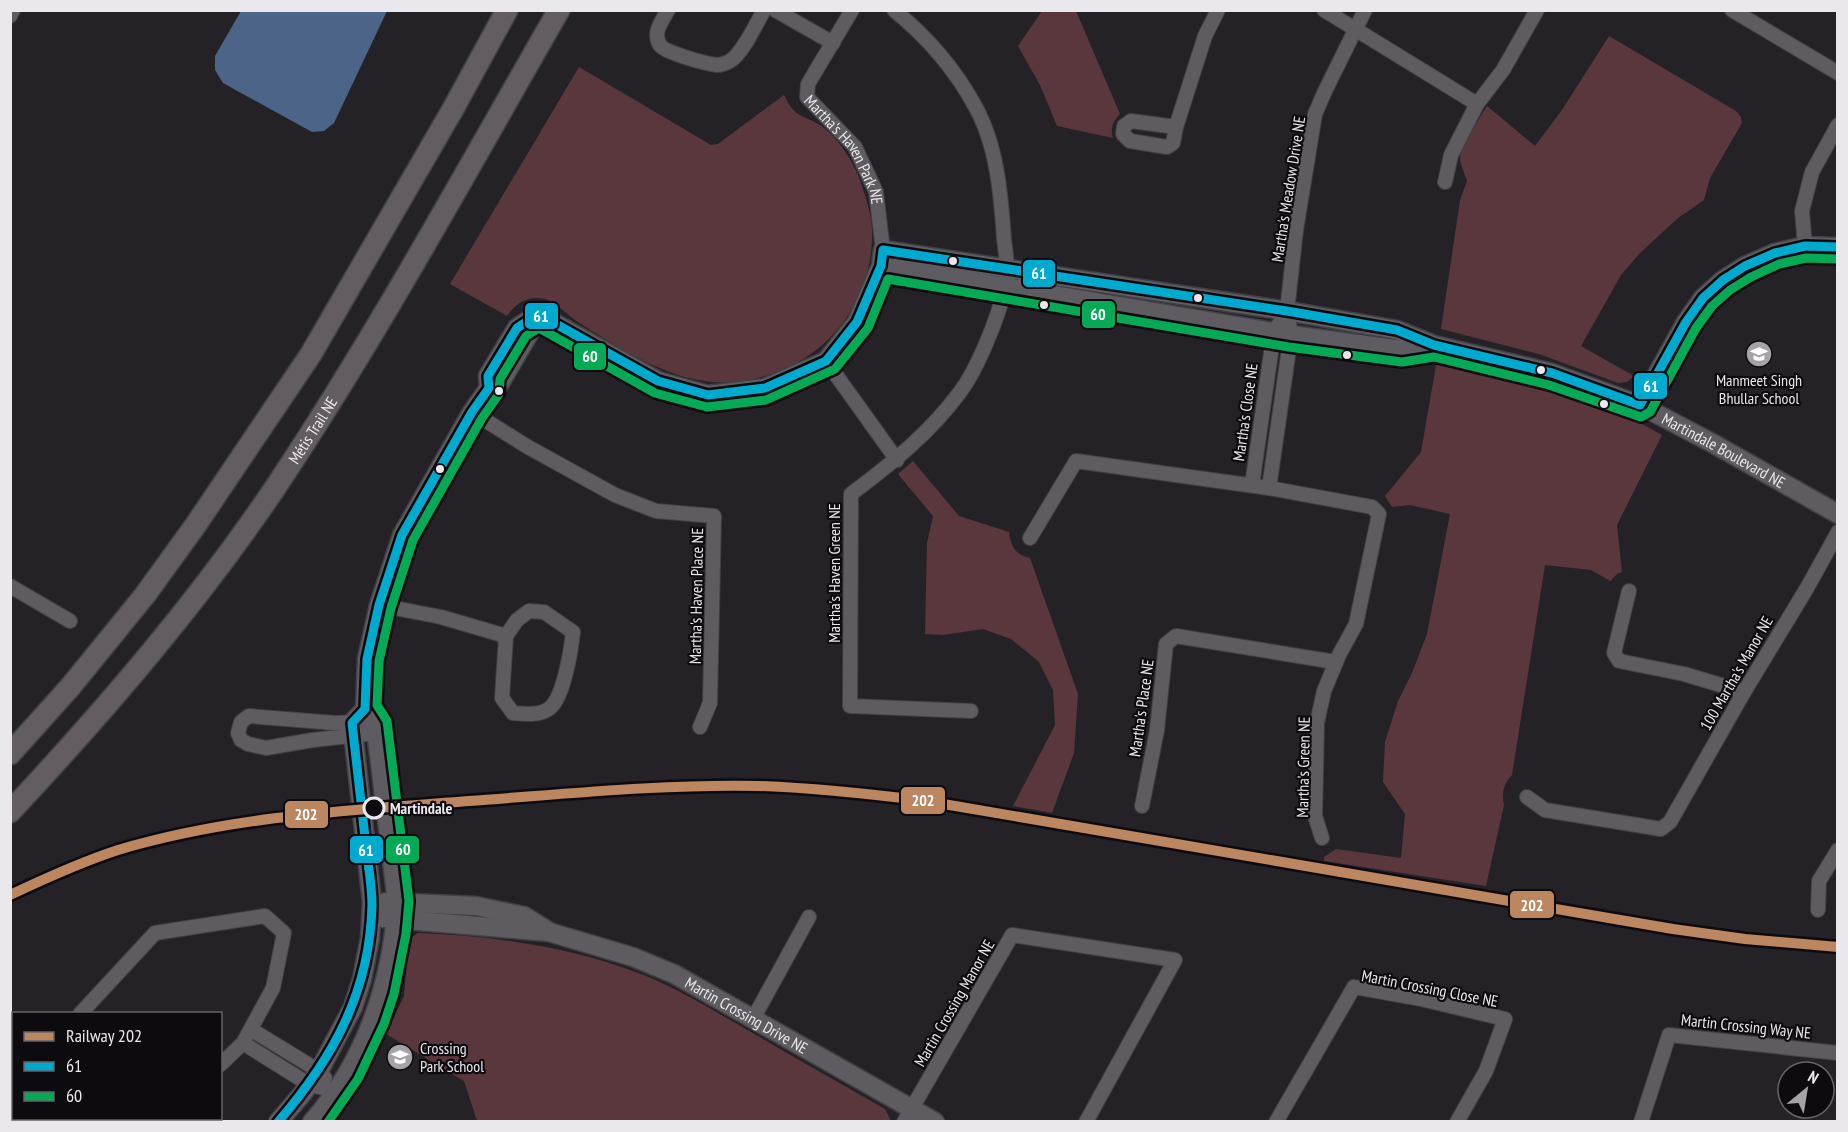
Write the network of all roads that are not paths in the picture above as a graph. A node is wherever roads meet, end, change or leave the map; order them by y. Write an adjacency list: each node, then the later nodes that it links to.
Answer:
1 (14, 10): 14 (street)
2 (507, 10): 50 (main road)
3 (559, 10): 53 (main road, Métis Trail NE)
4 (668, 10): 5 (street)
5 (764, 10)
6 (775, 10): 16 (street)
7 (852, 10): 16 (street, Martha's Haven Park NE)
8 (894, 10): 25 (street, Martha's Haven Green NE)
9 (1218, 10): 20 (street)
10 (1324, 10): 15 (street)
11 (1365, 10): 15 (street, Martha's Meadow Drive NE)
12 (1538, 10): 18 (street)
13 (1732, 10): 17 (street)
14 (10, 16)
15 (1355, 28): 18 (street); 27 (street, Martha's Meadow Drive NE)
16 (834, 43): 24 (street, Martha's Haven Park NE)
17 (1838, 73)
18 (1477, 104): 21 (street)
19 (1838, 125): 22 (street)
20 (1176, 127)
21 (1445, 182)
22 (1805, 246): 23 (street); 31 (street)
23 (1838, 248)
24 (882, 258): 25 (street, Martindale Boulevard NE); 26 (street, Martindale Boulevard NE); 30 (street)
25 (1007, 269): 26 (street, Martha's Haven Green NE); 27 (street, Martindale Boulevard NE)
26 (1005, 288): 28 (street, Martindale Boulevard NE); 33 (street, Martha's Haven Green NE)
27 (1287, 311): 28 (street, Martha's Close NE); 29 (street, Martindale Boulevard NE)
28 (1282, 333): 29 (street, Martindale Boulevard NE); 34 (street, Martha's Close NE); 35 (street, Martha's Close NE)
29 (1434, 345): 31 (street, Martindale Boulevard NE)
30 (826, 361): 32 (street); 33 (street)
31 (1640, 405): 36 (street, Martindale Boulevard NE)
32 (472, 412): 41 (street); 48 (street, Martha's Haven Place NE)
33 (897, 460): 46 (street, Martha's Haven Green NE)
34 (1252, 485): 35 (street, Martha's Close NE); 38 (street, Martha's Close NE)
35 (1269, 488): 44 (street, Martha's Close NE)
36 (1838, 514)
37 (1838, 532): 45 (street, 100 Martha's Manor NE)
38 (1030, 538)
39 (10, 586): 42 (street)
40 (1629, 591): 45 (street)
41 (379, 605): 43 (street); 47 (street)
42 (70, 621)
43 (506, 636): 43 (street)
44 (1335, 662): 52 (street, Martha's Place NE); 54 (street, Martha's Green NE)
45 (1743, 692): 51 (street, 100 Martha's Manor NE)
46 (971, 711)
47 (372, 721): 49 (street); 49 (street); 58 (street)
48 (700, 727)
49 (352, 729): 49 (street); 57 (street)
50 (10, 754)
51 (1527, 796)
52 (1142, 806)
53 (10, 812)
54 (1322, 838)
55 (1838, 850): 56 (street)
56 (1818, 909)
57 (372, 910): 58 (street, Martin Crossing Drive NE); 66 (street)
58 (396, 910): 61 (street, Martin Crossing Drive NE); 67 (street)
59 (809, 917): 61 (street)
60 (83, 1012): 62 (street)
61 (753, 1019): 68 (street, Martin Crossing Drive NE)
62 (252, 1030): 63 (street); 66 (street)
63 (243, 1043): 65 (street); 66 (street)
64 (1838, 1053): 75 (street, Martin Crossing Way NE)
65 (222, 1063)
66 (314, 1078): 67 (street); 69 (street)
67 (336, 1091): 70 (street)
68 (908, 1115): 71 (street, Martin Crossing Drive NE); 72 (street, Martin Crossing Manor NE)
69 (278, 1122)
70 (312, 1122)
71 (935, 1122)
72 (1086, 1122)
73 (1276, 1122): 74 (street, Martin Crossing Close NE)
74 (1457, 1122)
75 (1641, 1122)

